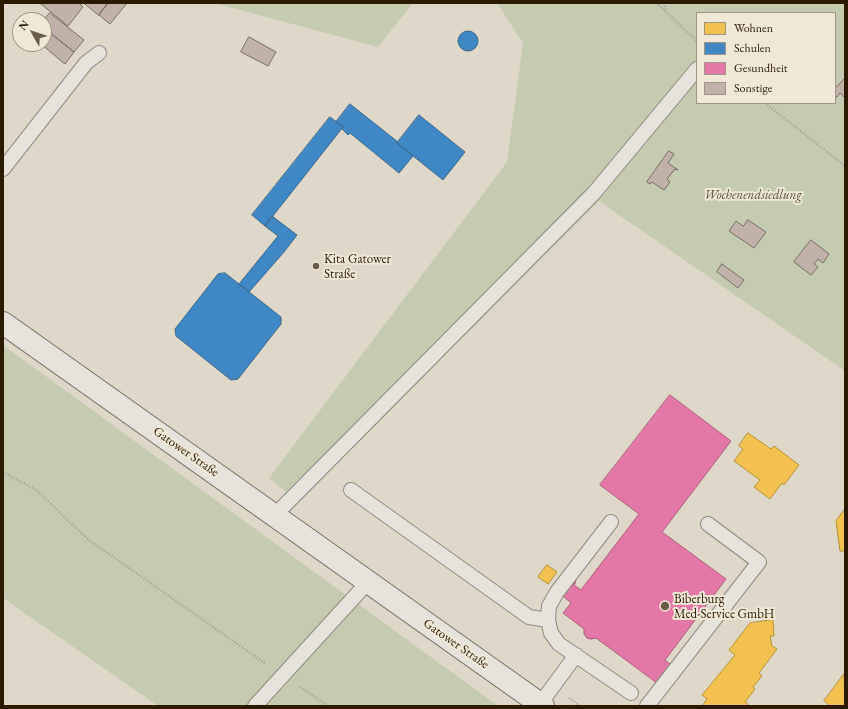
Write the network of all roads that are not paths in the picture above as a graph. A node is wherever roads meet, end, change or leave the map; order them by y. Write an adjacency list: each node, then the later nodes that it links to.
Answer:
1 (99, 53): 3 (lane)
2 (696, 70): 6 (lane)
3 (3, 169)
4 (3, 323): 6 (main road, Gatower Straße)
5 (351, 490): 10 (lane)
6 (275, 515): 9 (main road, Gatower Straße)
7 (611, 522): 10 (lane)
8 (708, 524): 15 (lane)
9 (368, 582): 13 (main road, Gatower Straße); 14 (lane)
10 (548, 620): 11 (lane)
11 (576, 655): 12 (lane); 13 (lane)
12 (631, 693)
13 (541, 705)
14 (255, 706)
15 (647, 706)

